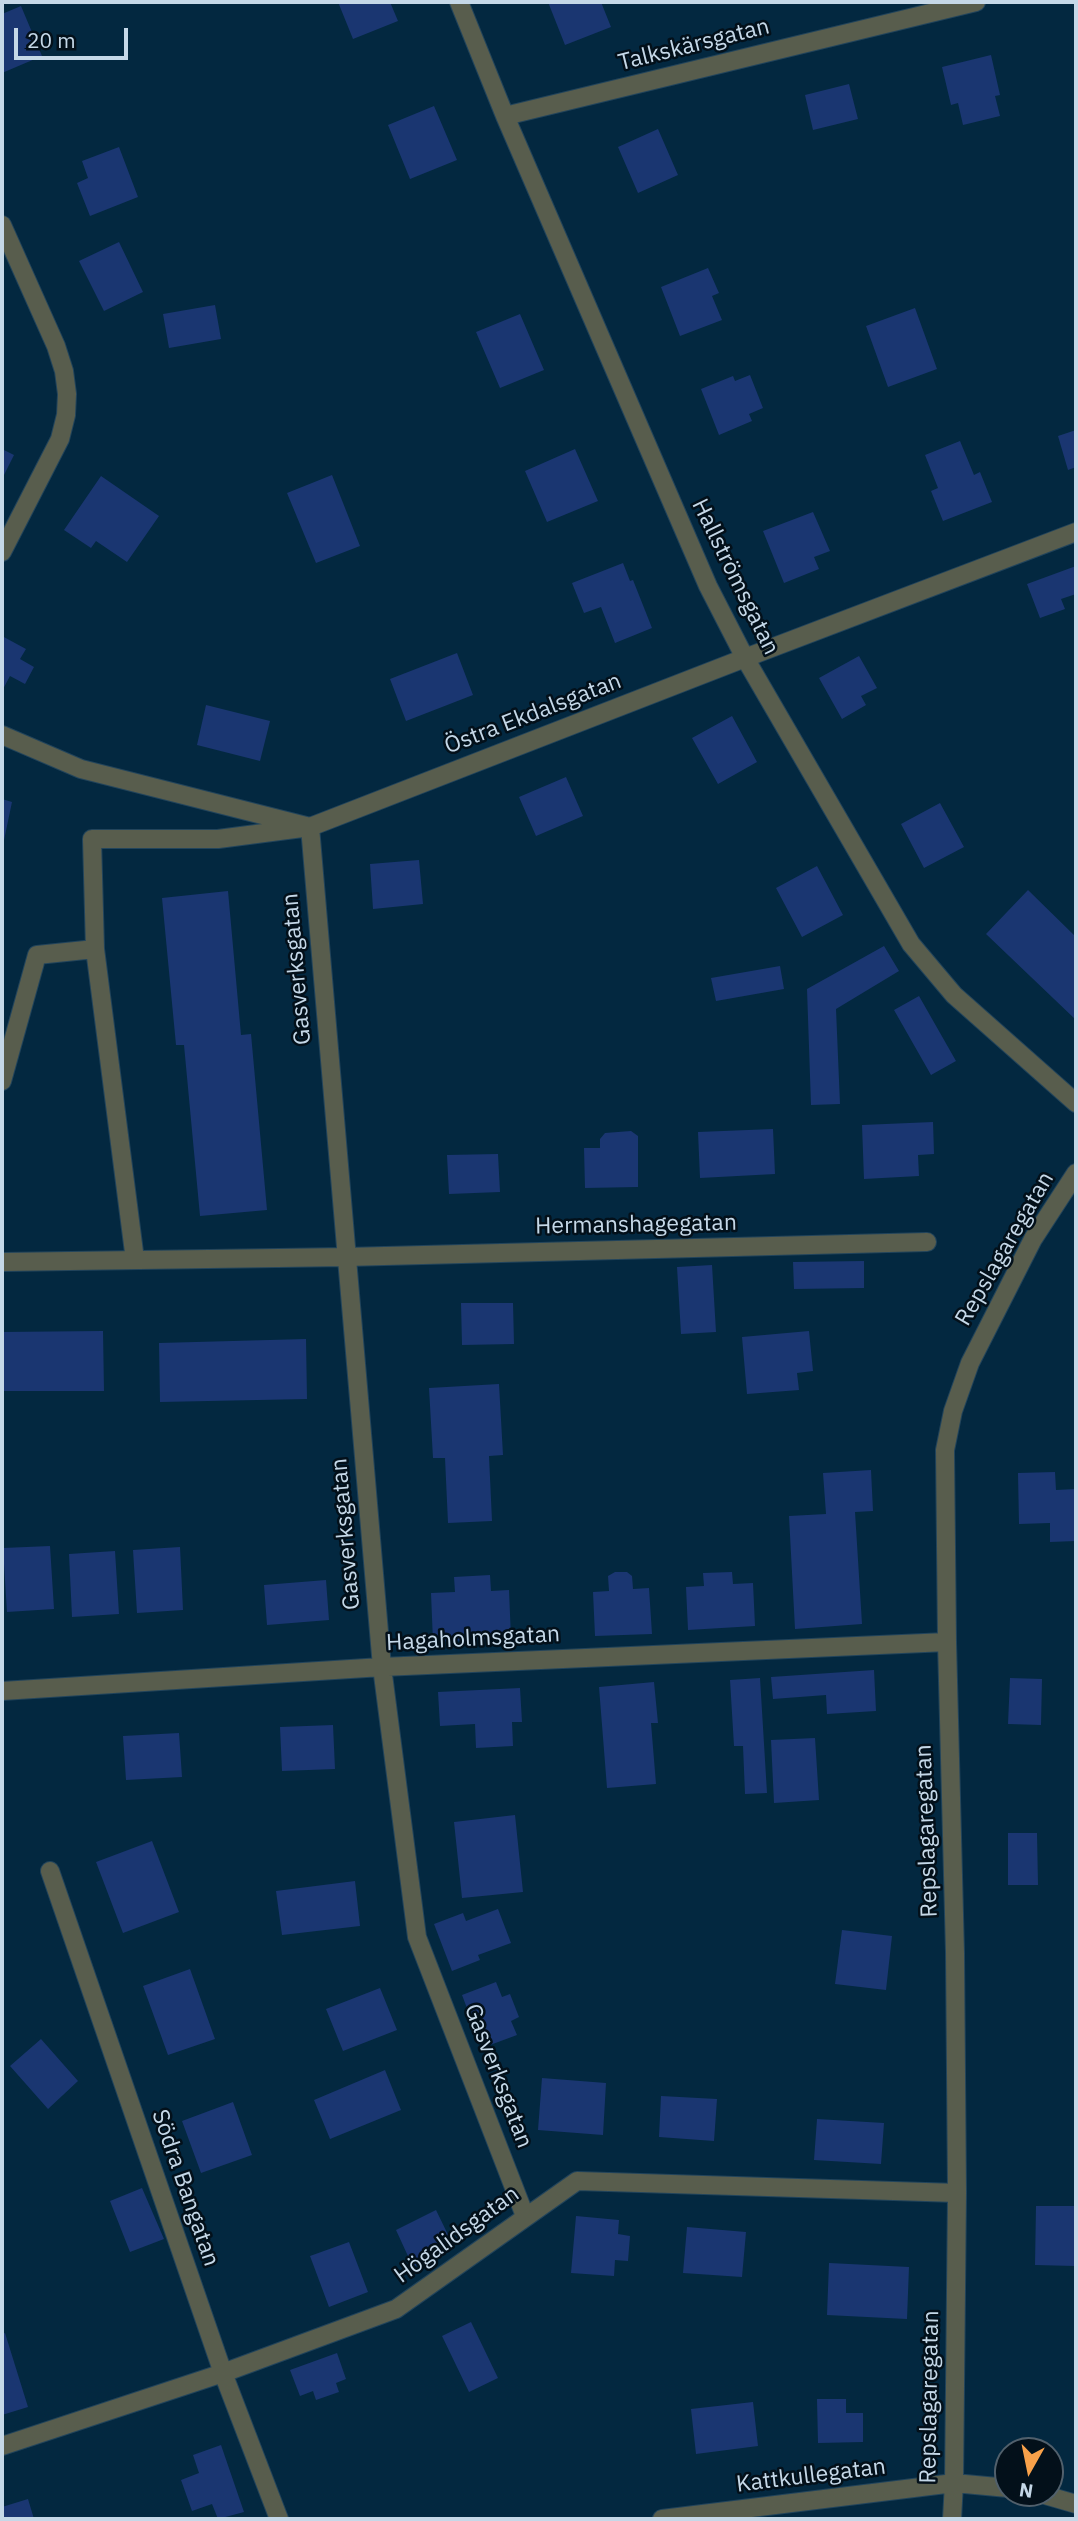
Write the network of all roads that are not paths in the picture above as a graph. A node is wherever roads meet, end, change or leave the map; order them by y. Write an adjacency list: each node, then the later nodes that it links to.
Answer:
1 (459, 2): 3 (street, Hallströmsgatan)
2 (976, 2): 3 (street, Talkskärsgatan)
3 (505, 116): 7 (street, Hallströmsgatan)
4 (2, 225): 6 (street)
5 (1076, 532): 7 (street, Östra Ekdalsgatan)
6 (2, 552)
7 (745, 658): 9 (street, Östra Ekdalsgatan); 12 (street, Hallströmsgatan)
8 (2, 735): 9 (street)
9 (310, 827): 10 (street, Östra Ekdalsgatan); 15 (street, Gasverksgatan)
10 (95, 949): 11 (street); 16 (street)
11 (2, 1081)
12 (1076, 1103)
13 (1076, 1173): 18 (street, Repslagaregatan)
14 (927, 1242): 15 (street, Hermanshagegatan)
15 (346, 1257): 16 (street, Hermanshagegatan); 19 (street, Gasverksgatan)
16 (135, 1260): 17 (street, Hermanshagegatan)
17 (2, 1262)
18 (947, 1642): 19 (street, Hagaholmsgatan); 22 (street, Repslagaregatan)
19 (382, 1667): 20 (street, Hagaholmsgatan); 23 (street, Gasverksgatan)
20 (2, 1691)
21 (50, 1871): 24 (street, Södra Bangatan)
22 (957, 2193): 23 (street, Högalidsgatan); 26 (street, Repslagaregatan)
23 (526, 2216): 24 (street, Högalidsgatan)
24 (223, 2373): 25 (street, Högalidsgatan); 28 (street, Södra Bangatan)
25 (2, 2446)
26 (954, 2483): 27 (street, Kattkullegatan); 29 (street, Kattkullegatan); 30 (street, Repslagaregatan)
27 (994, 2487)
28 (279, 2519)
29 (662, 2519)
30 (952, 2519)

